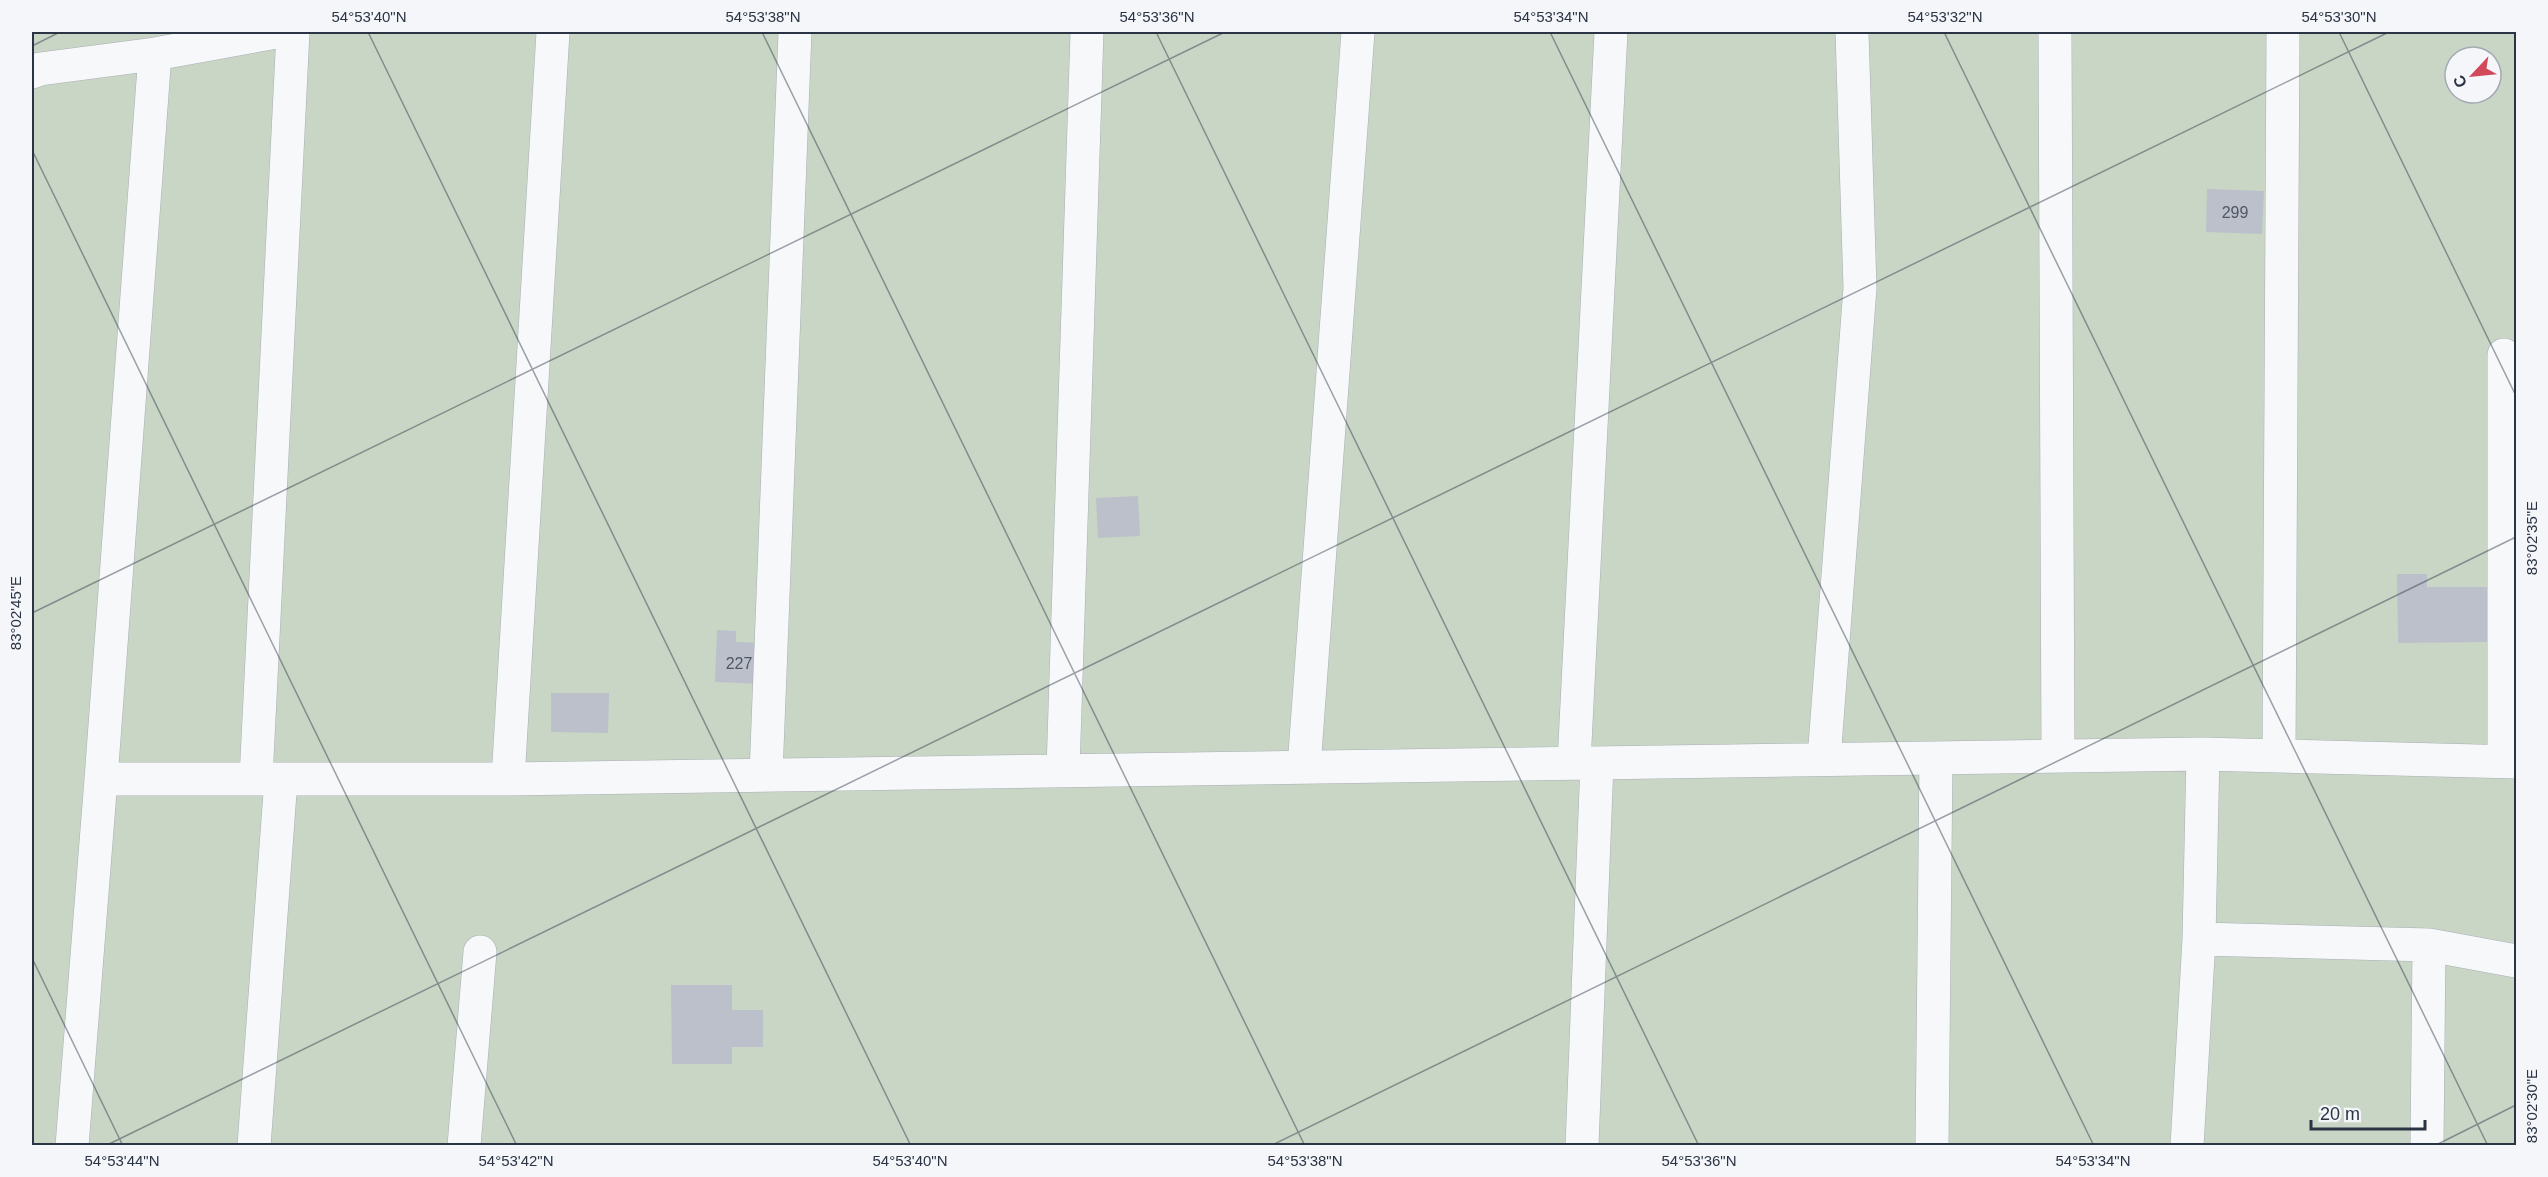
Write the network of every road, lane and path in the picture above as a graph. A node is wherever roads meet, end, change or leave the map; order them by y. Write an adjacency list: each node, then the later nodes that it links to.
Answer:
1 (276, 32): 11 (street)
2 (293, 32): 26 (street)
3 (553, 32): 24 (street)
4 (795, 32): 23 (street)
5 (1087, 32): 22 (street)
6 (1358, 32): 21 (street)
7 (1611, 32): 20 (street)
8 (1852, 32): 18 (street)
9 (2055, 32): 15 (street)
10 (2283, 32): 16 (street)
11 (155, 54): 12 (street); 25 (street)
12 (32, 72)
13 (2504, 356): 19 (street)
14 (2203, 754): 15 (street); 16 (street); 27 (street)
15 (2058, 756): 17 (street)
16 (2279, 756): 19 (street)
17 (1936, 758): 18 (street); 35 (street)
18 (1824, 759): 20 (street)
19 (2510, 762)
20 (1585, 763): 21 (street); 34 (street)
21 (1304, 767): 22 (street)
22 (1063, 770): 23 (street)
23 (766, 775): 24 (street)
24 (508, 778): 26 (street)
25 (101, 779): 26 (street); 31 (street)
26 (268, 779): 32 (street)
27 (2199, 939): 28 (street); 36 (street)
28 (2429, 945): 30 (street); 37 (street)
29 (480, 952): 33 (street)
30 (2517, 961)
31 (72, 1146)
32 (254, 1146)
33 (464, 1146)
34 (1582, 1146)
35 (1932, 1146)
36 (2187, 1146)
37 (2427, 1146)

